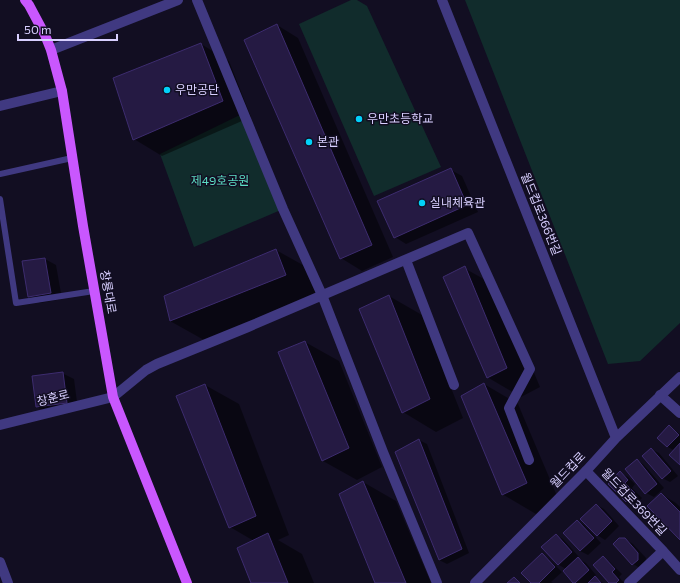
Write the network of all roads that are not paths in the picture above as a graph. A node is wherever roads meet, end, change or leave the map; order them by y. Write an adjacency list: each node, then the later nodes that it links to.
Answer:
1 (25, 0): 5 (main road, 창룡대로)
2 (178, 0): 5 (street)
3 (197, 0): 13 (street)
4 (442, 0): 20 (street, 월드컵로366번길)
5 (51, 50): 6 (main road, 창룡대로)
6 (62, 91): 7 (street); 8 (main road, 창룡대로)
7 (0, 106)
8 (72, 158): 9 (lane); 12 (main road, 창룡대로)
9 (0, 174)
10 (0, 199): 12 (lane)
11 (406, 260): 13 (street); 15 (street); 21 (street)
12 (94, 291): 17 (main road, 창룡대로)
13 (322, 295): 17 (street); 28 (street)
14 (680, 377): 16 (street, 월드컵로)
15 (454, 385)
16 (660, 395): 18 (street); 20 (street, 월드컵로)
17 (112, 397): 19 (street, 창훈로); 27 (main road, 창룡대로)
18 (680, 413)
19 (0, 425)
20 (616, 438): 22 (street, 월드컵로)
21 (529, 460)
22 (586, 471): 23 (street, 월드컵로369번길); 29 (street, 월드컵로)
23 (663, 551): 25 (street, 월드컵로369번길); 30 (street)
24 (0, 562): 26 (street)
25 (680, 570)
26 (8, 583)
27 (187, 583)
28 (437, 583)
29 (475, 583)
30 (629, 583)

